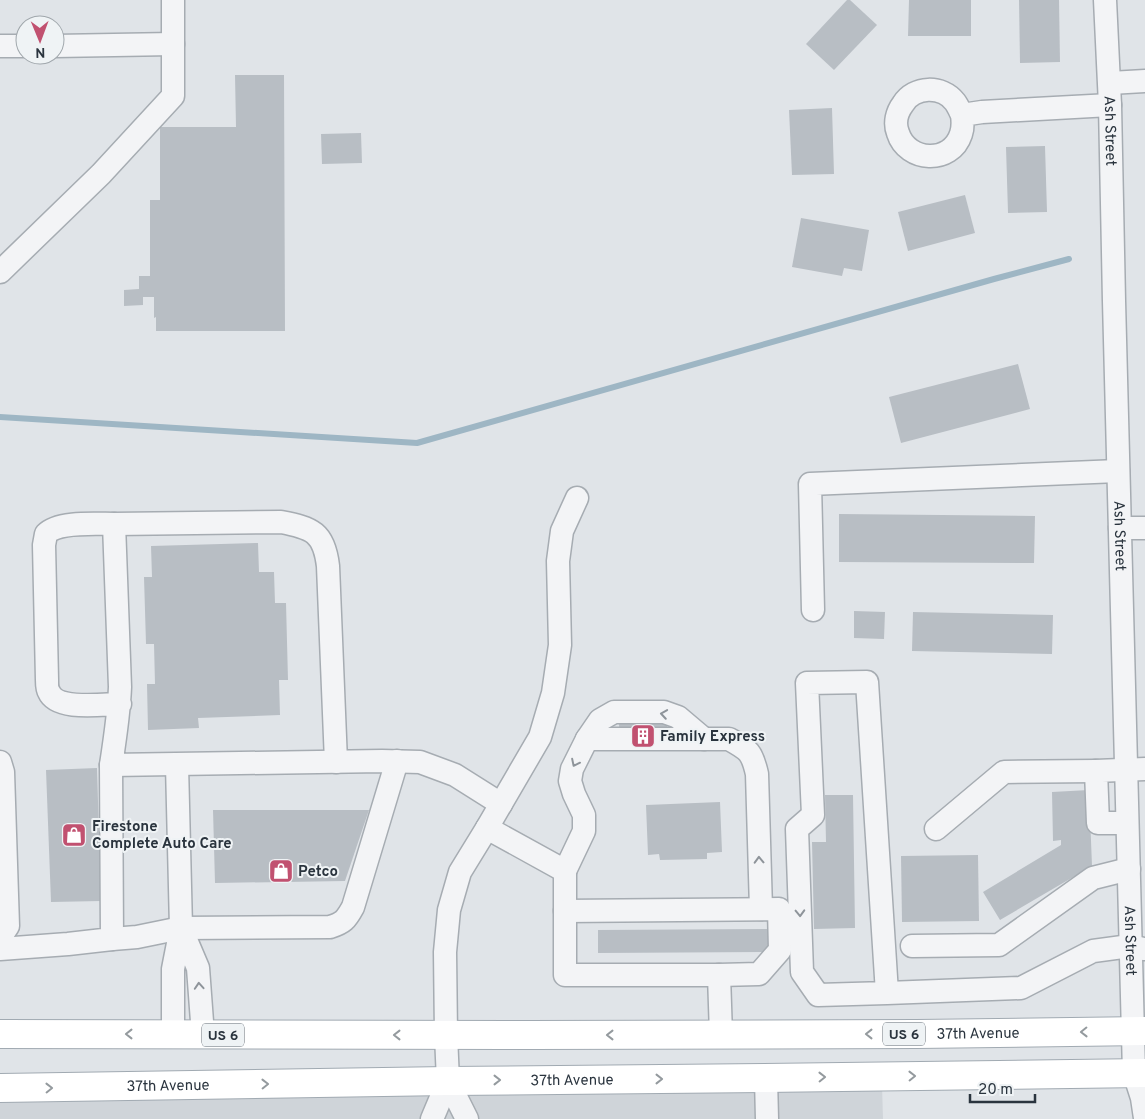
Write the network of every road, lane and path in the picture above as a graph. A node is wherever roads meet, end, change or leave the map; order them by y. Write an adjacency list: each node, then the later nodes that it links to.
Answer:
1 (173, 0): 3 (street)
2 (1106, 0): 8 (street, Ash Street)
3 (173, 44): 6 (street); 11 (street)
4 (0, 46): 5 (street)
5 (15, 46)
6 (65, 46)
7 (1145, 81): 8 (street)
8 (1110, 83): 9 (street, Ash Street)
9 (1110, 105): 10 (street); 12 (street, Ash Street)
10 (962, 115)
11 (0, 272)
12 (1118, 471): 15 (street, Ash Street); 17 (street)
13 (577, 498): 26 (street)
14 (114, 524): 18 (street); 18 (street); 21 (street)
15 (1120, 528): 16 (street); 24 (street, Ash Street)
16 (1145, 528)
17 (813, 610)
18 (120, 704): 23 (street)
19 (397, 761): 21 (street); 26 (street); 34 (street)
20 (0, 762): 35 (street)
21 (336, 762): 22 (street)
22 (177, 764): 23 (street); 34 (street)
23 (110, 765): 36 (street)
24 (1136, 769): 25 (street); 27 (street, Ash Street)
25 (1096, 771): 27 (street); 29 (street)
26 (501, 804): 28 (street)
27 (1127, 822): 30 (street, Ash Street)
28 (487, 828): 31 (street); 46 (street)
29 (936, 830)
30 (1128, 869): 37 (street); 38 (street, Ash Street)
31 (565, 871): 32 (street, one-way to 31); 33 (street)
32 (761, 909): 33 (street); 40 (street)
33 (565, 910): 40 (street)
34 (181, 928): 36 (street); 44 (street); 45 (street, one-way to 34)
35 (0, 938)
36 (112, 939): 39 (street)
37 (912, 946)
38 (1138, 948): 41 (street); 42 (street, Ash Street)
39 (0, 949)
40 (719, 976): 47 (street)
41 (887, 993): 41 (street, one-way to 41)
42 (1139, 1031): 47 (main road, 37th Avenue / US 6, one-way to 47); 48 (street, Ash Street)
43 (0, 1034): 44 (main road, 37th Avenue / US 6, one-way to 43)
44 (173, 1034): 45 (main road, 37th Avenue / US 6)
45 (203, 1035): 46 (main road, 37th Avenue / US 6, one-way to 45)
46 (446, 1035): 47 (main road, 37th Avenue / US 6, one-way to 46); 50 (street)
47 (721, 1035)
48 (1139, 1073): 49 (main road, 37th Avenue, one-way to 48); 52 (street, Ash Street)
49 (766, 1078): 50 (main road, 37th Avenue, one-way to 49); 55 (street)
50 (448, 1081): 51 (main road, 37th Avenue, one-way to 50); 53 (street); 54 (street)
51 (0, 1088)
52 (1145, 1118)
53 (432, 1119)
54 (467, 1119)
55 (767, 1119)

